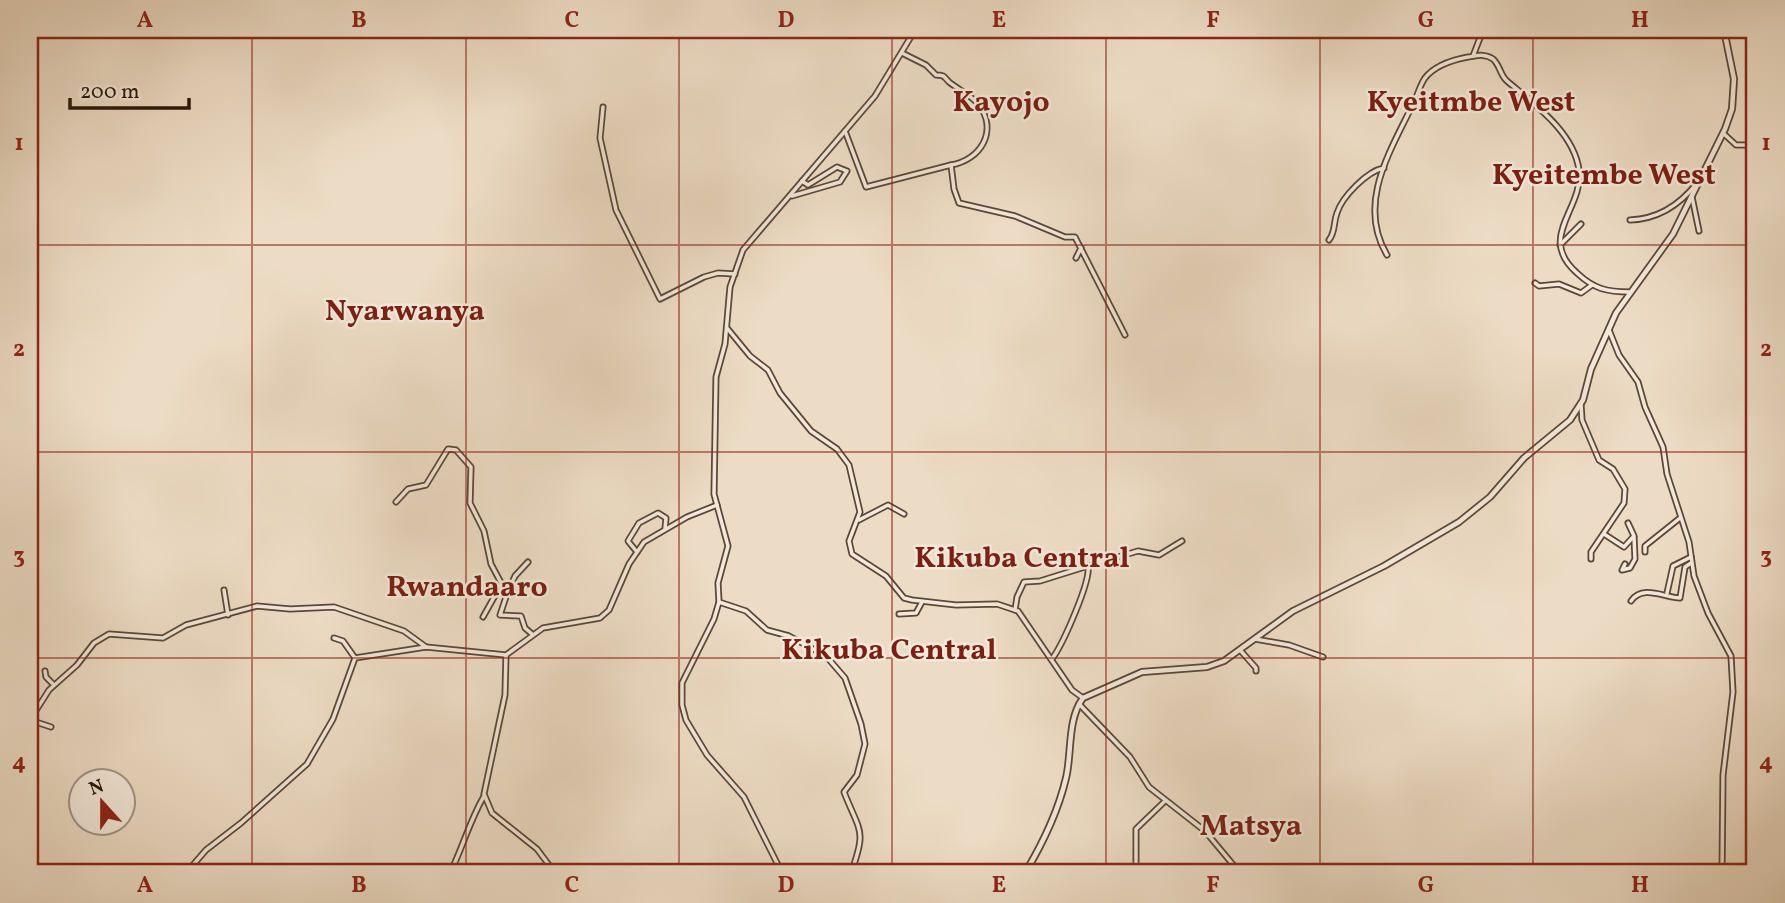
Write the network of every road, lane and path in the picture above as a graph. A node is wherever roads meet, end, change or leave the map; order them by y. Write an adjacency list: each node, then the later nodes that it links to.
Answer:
1 (915, 30): 5 (street)
2 (1483, 30): 4 (street)
3 (1724, 30): 10 (street)
4 (1475, 48): 6 (street); 7 (street)
5 (902, 53): 9 (street); 12 (street)
6 (1481, 55): 7 (street); 22 (street)
7 (1474, 56): 13 (street)
8 (603, 107): 26 (street)
9 (845, 131): 12 (street); 15 (street)
10 (1723, 132): 11 (street); 14 (street)
11 (1755, 145)
12 (951, 165): 23 (street)
13 (1384, 168): 21 (street); 24 (street)
14 (1700, 179): 17 (street); 18 (street)
15 (802, 181): 16 (street); 16 (street)
16 (789, 197): 26 (street)
17 (1692, 197): 20 (street); 29 (street)
18 (1630, 220)
19 (1581, 224): 22 (street)
20 (1699, 231)
21 (1329, 240)
22 (1560, 245): 28 (street)
23 (1081, 246): 25 (street); 32 (street)
24 (1387, 255)
25 (1076, 258)
26 (735, 274): 30 (street)
27 (1535, 284): 28 (street)
28 (1592, 285): 29 (street)
29 (1630, 292): 31 (street)
30 (727, 328): 35 (street); 38 (street)
31 (1609, 330): 33 (street); 37 (street)
32 (1125, 335)
33 (1581, 404): 41 (street); 65 (street)
34 (396, 502): 52 (street)
35 (717, 505): 40 (street); 57 (street)
36 (904, 514): 38 (street)
37 (1680, 518): 45 (street); 46 (street)
38 (858, 521): 58 (street)
39 (1628, 523): 42 (street)
40 (665, 529): 44 (street); 44 (street)
41 (1604, 534): 42 (street); 47 (street)
42 (1634, 536): 50 (street)
43 (1182, 541): 51 (street)
44 (637, 552): 63 (street)
45 (1645, 552)
46 (1691, 556): 49 (street); 54 (street)
47 (1591, 559)
48 (528, 562): 55 (street)
49 (1691, 562): 54 (street); 88 (street)
50 (1625, 564)
51 (1088, 566): 59 (street); 71 (street)
52 (502, 583): 55 (street); 62 (street)
53 (224, 590): 61 (street)
54 (1667, 593): 56 (street)
55 (507, 594): 63 (street)
56 (1631, 601)
57 (719, 602): 83 (street); 84 (street)
58 (922, 602): 59 (street); 60 (street)
59 (1015, 610): 71 (street)
60 (899, 614)
61 (229, 615): 66 (street); 74 (street)
62 (483, 617)
63 (532, 634): 68 (street)
64 (334, 638): 70 (street)
65 (1253, 638): 67 (street); 69 (street)
66 (426, 647): 68 (street); 70 (street)
67 (1240, 650): 73 (street); 75 (street)
68 (506, 654): 78 (street)
69 (1323, 657)
70 (355, 658): 80 (street)
71 (1052, 659): 75 (street)
72 (45, 671): 74 (street)
73 (1256, 671)
74 (54, 685): 76 (street)
75 (1081, 701): 79 (street); 85 (street)
76 (30, 720): 77 (street)
77 (51, 727)
78 (484, 794): 81 (street); 82 (street)
79 (1164, 802): 86 (street); 87 (street)
80 (186, 873)
81 (450, 873)
82 (555, 873)
83 (782, 873)
84 (851, 873)
85 (1025, 873)
86 (1136, 873)
87 (1240, 873)
88 (1722, 873)

